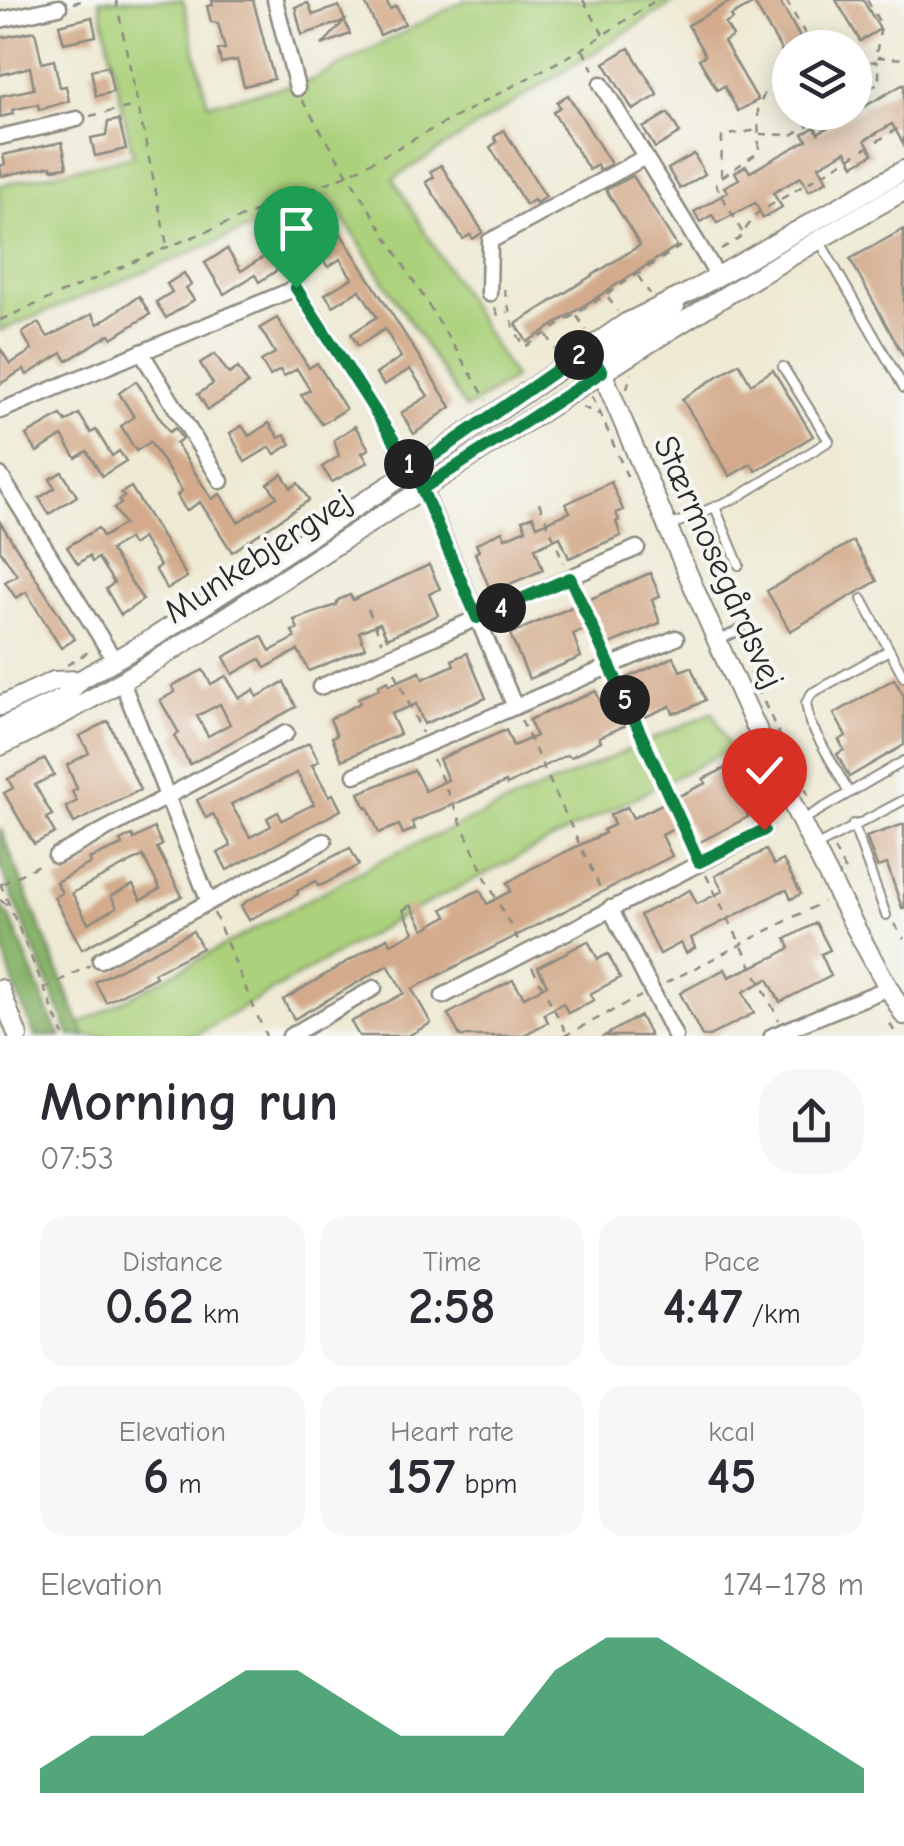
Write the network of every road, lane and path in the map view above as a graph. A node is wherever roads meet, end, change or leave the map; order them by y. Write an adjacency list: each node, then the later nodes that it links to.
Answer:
1 (116, 0): 19 (path)
2 (584, 0): 10 (path)
3 (656, 0): 10 (path)
4 (786, 0): 9 (path)
5 (867, 0): 14 (path)
6 (279, 2): 17 (street)
7 (58, 7): 8 (street)
8 (0, 20)
9 (803, 30)
10 (603, 36): 11 (path)
11 (582, 49): 15 (path); 27 (path)
12 (904, 59): 14 (path)
13 (872, 60): 14 (path)
14 (876, 60): 16 (path)
15 (601, 84): 25 (street)
16 (872, 86)
17 (297, 88): 27 (path)
18 (772, 93): 23 (path)
19 (138, 106): 20 (path); 33 (path)
20 (77, 119): 24 (street)
21 (904, 126): 30 (path)
22 (799, 130): 23 (path)
23 (758, 132): 28 (path); 28 (path)
24 (0, 137)
25 (645, 157): 31 (street); 39 (street)
26 (904, 170): 37 (street, Munkebjergvej)
27 (347, 175): 33 (path); 54 (path)
28 (721, 178): 30 (path)
29 (904, 191): 32 (street, Munkebjergvej)
30 (743, 233): 34 (path)
31 (694, 238): 34 (street); 35 (path)
32 (819, 239): 50 (street, Munkebjergvej); 51 (lane)
33 (168, 247): 43 (path)
34 (706, 256): 37 (street)
35 (638, 274): 40 (path); 42 (path)
36 (502, 275): 41 (path)
37 (717, 275): 38 (street, Munkebjergvej)
38 (690, 292): 40 (street, Munkebjergvej); 50 (street)
39 (489, 294): 41 (path)
40 (658, 306): 46 (street, Munkebjergvej)
41 (509, 312): 45 (path)
42 (576, 315): 44 (path); 45 (path)
43 (0, 320)
44 (595, 326)
45 (546, 334): 48 (path)
46 (587, 349): 50 (street, Stærmosegårdsvej); 54 (street, Munkebjergvej)
47 (141, 352): 53 (street); 55 (street); 57 (street)
48 (558, 354)
49 (784, 367): 60 (lane)
50 (602, 372): 52 (path); 58 (street, Munkebjergvej); 61 (street, Stærmosegårdsvej)
51 (904, 388)
52 (626, 396)
53 (0, 411)
54 (496, 414): 55 (street, Munkebjergvej)
55 (413, 470): 73 (street, Munkebjergvej)
56 (0, 475): 73 (street)
57 (221, 481)
58 (422, 489): 67 (street); 78 (street, Munkebjergvej)
59 (539, 503): 64 (path)
60 (714, 507): 61 (lane); 63 (lane)
61 (666, 527): 70 (street, Stærmosegårdsvej)
62 (638, 548): 64 (street)
63 (739, 565)
64 (570, 578): 67 (street); 74 (path)
65 (862, 599): 71 (lane)
66 (368, 609): 72 (path)
67 (477, 618): 72 (street); 81 (street)
68 (740, 630): 70 (lane)
69 (676, 638): 74 (street)
70 (717, 641): 91 (street, Stærmosegårdsvej)
71 (889, 650): 76 (lane); 88 (lane)
72 (388, 657): 79 (street); 84 (path)
73 (115, 661): 77 (street, Munkebjergvej)
74 (609, 666): 81 (street); 97 (path)
75 (748, 669): 91 (path)
76 (904, 677)
77 (80, 680): 80 (street, Munkebjergvej); 82 (street)
78 (122, 682): 85 (street, Munkebjergvej); 89 (street)
79 (320, 686)
80 (0, 706)
81 (515, 707): 84 (street); 104 (path)
82 (0, 728)
83 (286, 733): 89 (street)
84 (426, 744): 87 (street); 108 (path)
85 (0, 746)
86 (904, 761): 88 (lane)
87 (356, 775)
88 (849, 793): 91 (lane)
89 (167, 796): 96 (street); 102 (street)
90 (904, 800): 92 (lane)
91 (809, 817): 95 (street, Stærmosegårdsvej)
92 (853, 824): 95 (lane); 105 (lane)
93 (764, 830): 97 (street)
94 (324, 840): 102 (street)
95 (822, 843): 99 (path); 110 (street, Stærmosegårdsvej)
96 (56, 856): 98 (path)
97 (699, 862): 104 (street); 107 (path)
98 (0, 884): 103 (path)
99 (853, 886)
100 (0, 900): 103 (path)
101 (824, 901): 107 (path)
102 (209, 902): 109 (street); 120 (path)
103 (10, 907): 112 (path)
104 (610, 908): 108 (street); 113 (street)
105 (886, 915): 106 (path)
106 (904, 940)
107 (741, 943): 113 (path); 117 (path)
108 (524, 952): 115 (street); 122 (path)
109 (100, 960): 112 (path)
110 (896, 985): 116 (street, Stærmosegårdsvej); 117 (street)
111 (374, 988): 121 (street)
112 (43, 990): 119 (path)
113 (652, 990): 122 (path); 123 (street)
114 (1, 996): 118 (street)
115 (443, 996)
116 (904, 1014)
117 (778, 1033)
118 (18, 1036)
119 (64, 1036)
120 (266, 1036)
121 (290, 1036)
122 (567, 1036)
123 (675, 1036)

